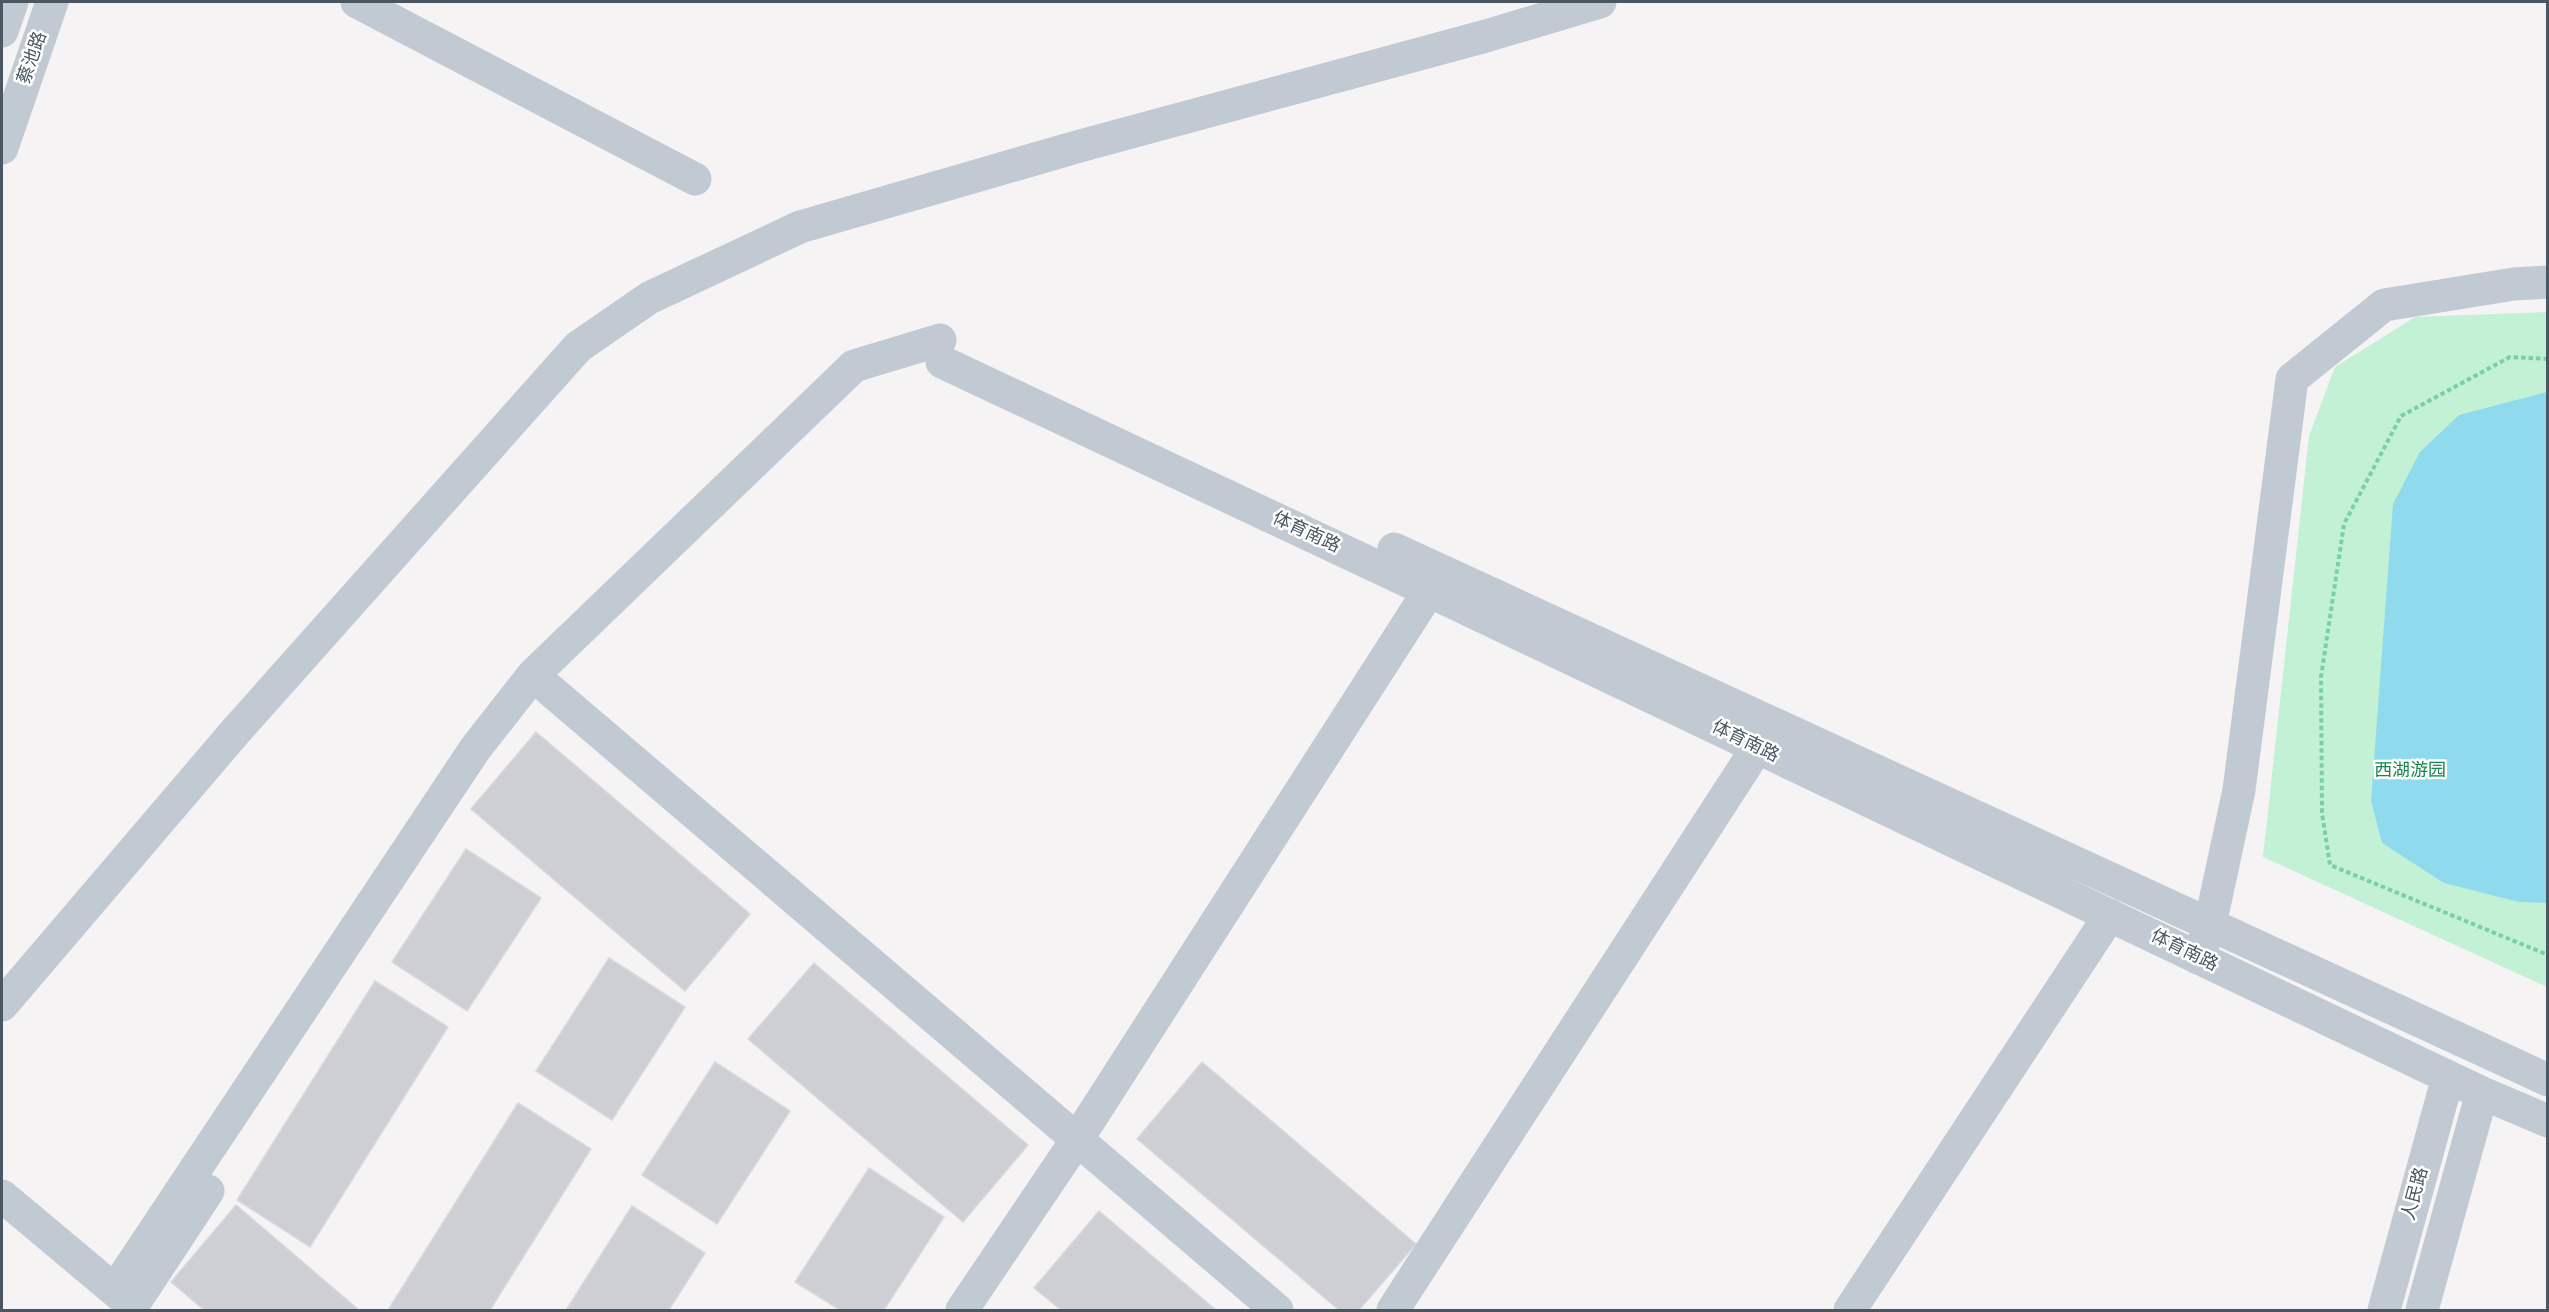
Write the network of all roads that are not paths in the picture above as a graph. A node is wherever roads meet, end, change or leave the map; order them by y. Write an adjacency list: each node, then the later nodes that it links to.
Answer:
1 (12, 2): 5 (street)
2 (52, 2): 6 (street, 蔡池路)
3 (357, 2): 7 (street)
4 (1600, 2): 16 (street)
5 (2, 31)
6 (2, 148)
7 (695, 179)
8 (2547, 282): 14 (street)
9 (941, 351): 10 (street, 体育南路); 11 (street); 14 (street, 体育南路); 23 (street)
10 (1429, 591): 12 (street, 体育南路); 21 (street)
11 (549, 689): 21 (street); 23 (street)
12 (1757, 748): 13 (street, 体育南路); 26 (street)
13 (2110, 915): 15 (street, 体育南路); 27 (street)
14 (2210, 925): 15 (street); 18 (street, 体育南路)
15 (2198, 958): 17 (street, 体育南路)
16 (2, 1005)
17 (2448, 1077): 19 (street, 体育南路); 28 (street, 人民路)
18 (2547, 1080)
19 (2482, 1093): 20 (street, 体育南路); 29 (street, 人民路)
20 (2547, 1121)
21 (1076, 1141): 24 (street); 25 (street)
22 (2, 1196): 23 (street)
23 (129, 1302)
24 (962, 1311)
25 (1277, 1311)
26 (1393, 1311)
27 (1850, 1311)
28 (2384, 1311)
29 (2422, 1311)

